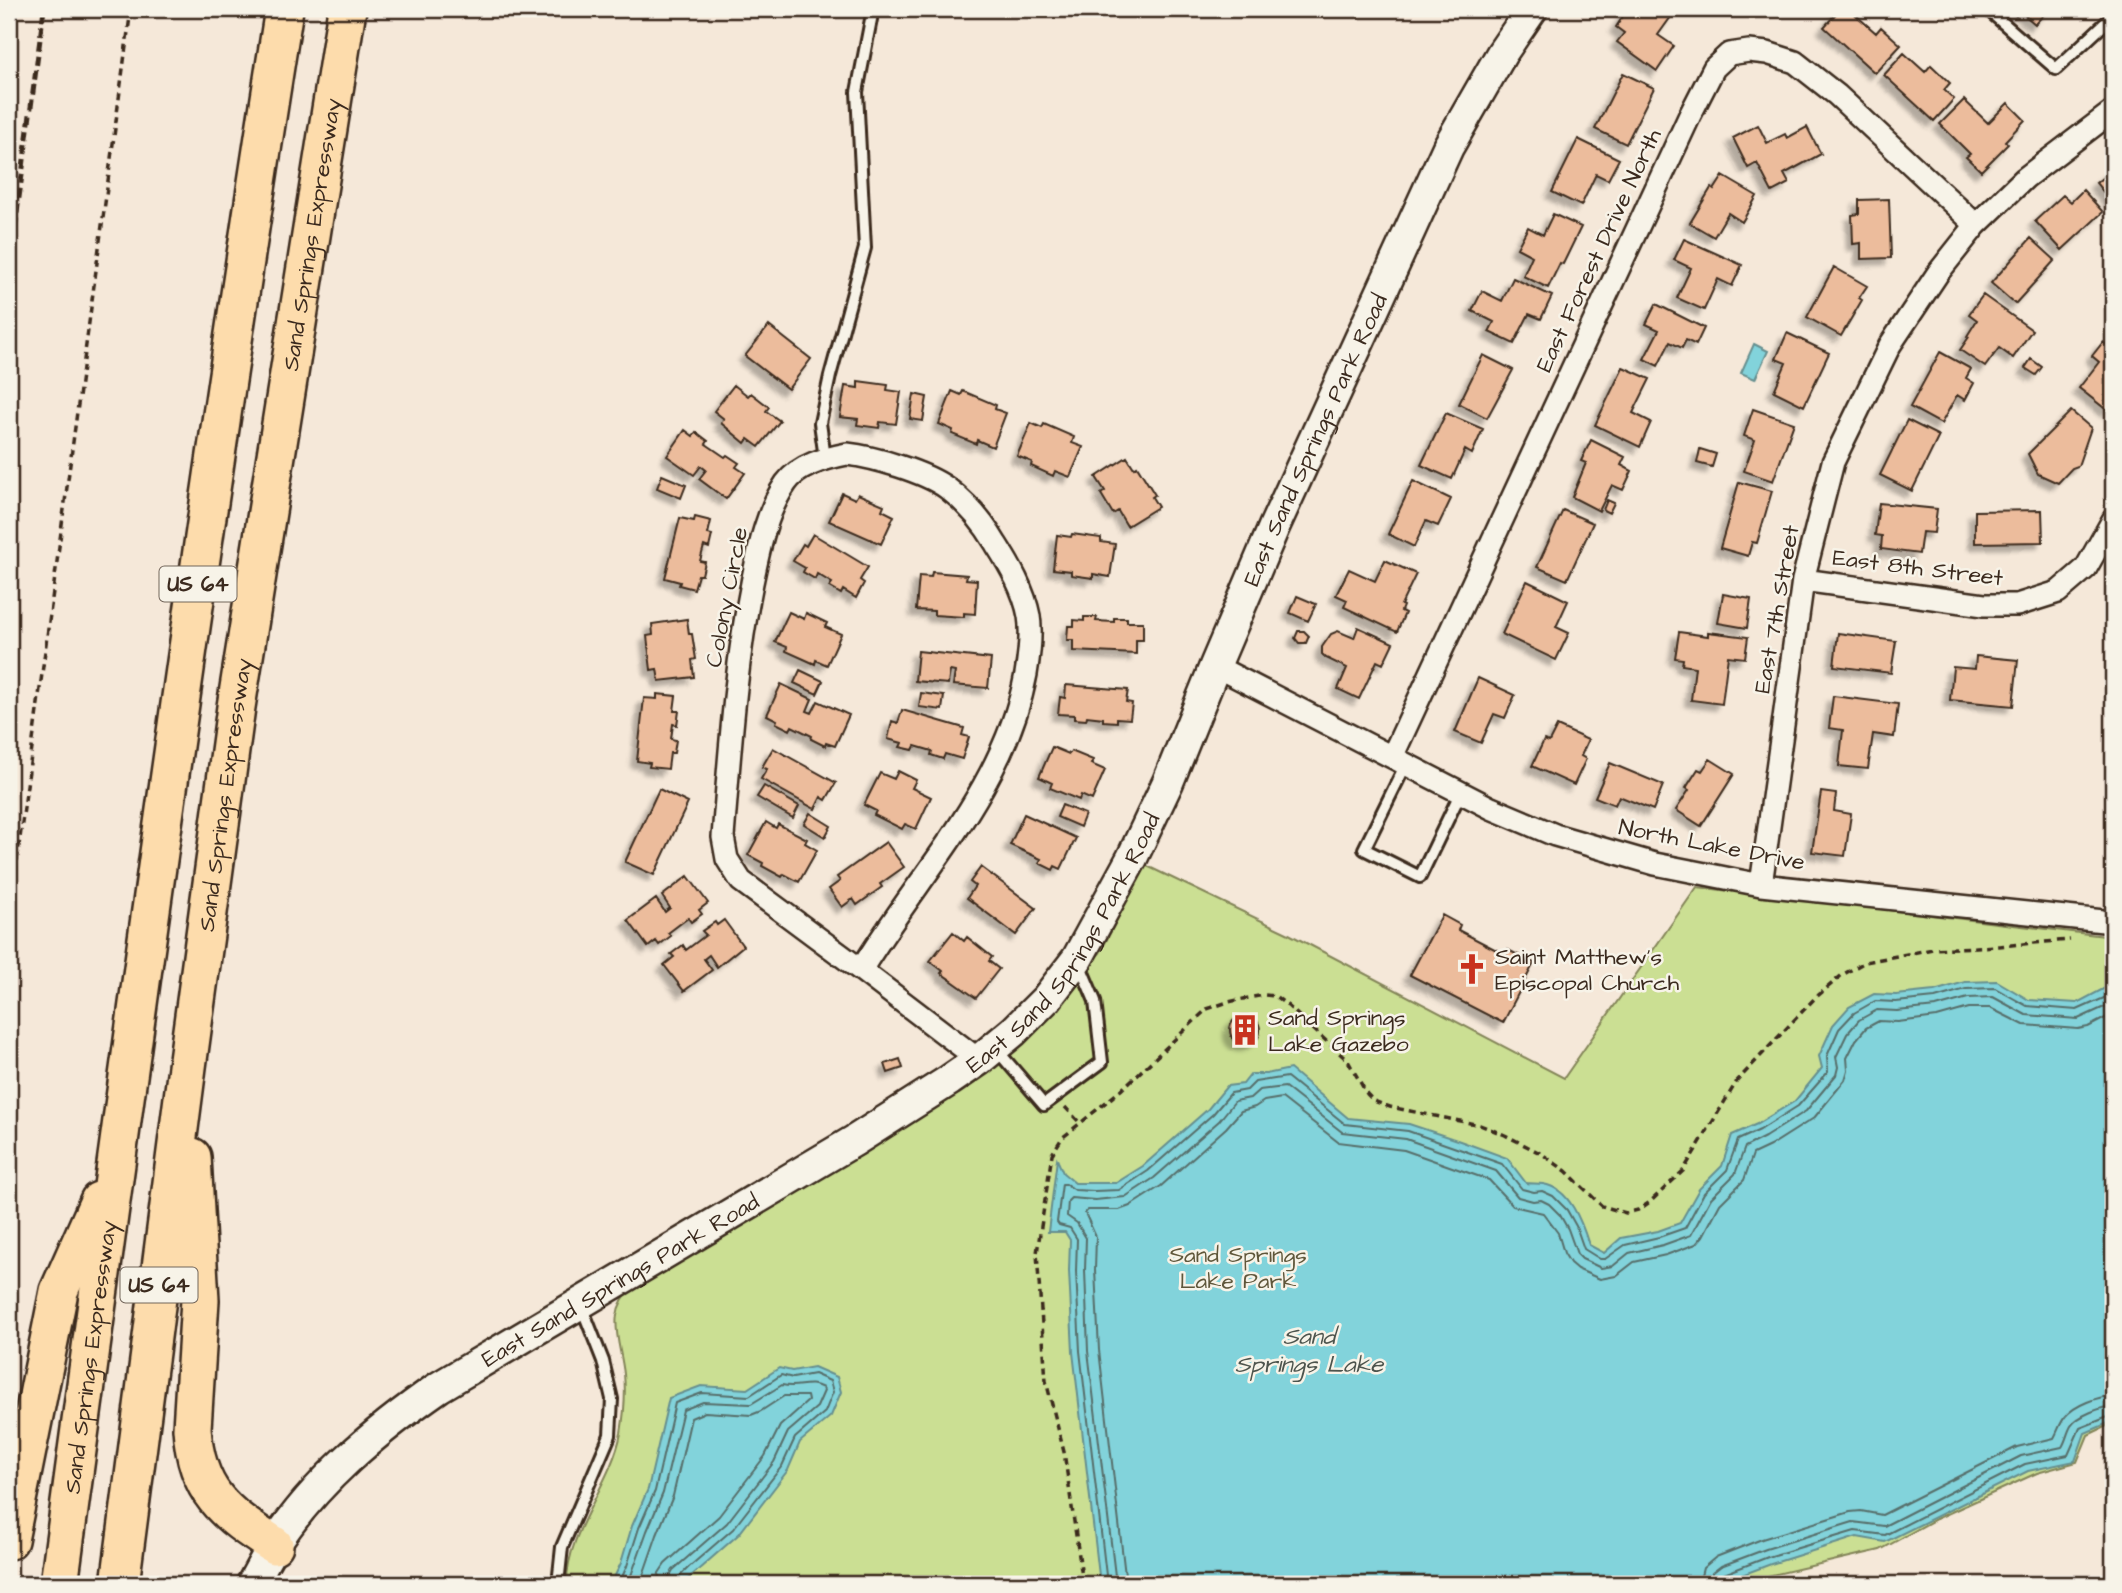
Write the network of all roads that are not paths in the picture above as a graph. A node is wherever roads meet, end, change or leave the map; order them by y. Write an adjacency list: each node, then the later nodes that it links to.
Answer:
1 (284, 9): 21 (highway, Sand Springs Expressway / US 64)
2 (347, 9): 20 (highway, Sand Springs Expressway / US 64)
3 (873, 9): 9 (lane)
4 (1532, 9): 12 (street, East Sand Springs Park Road)
5 (1987, 9): 6 (lane)
6 (2113, 16)
7 (2113, 111): 8 (street, East 7th Street)
8 (1976, 225): 11 (street, East 7th Street); 13 (street, East Forest Drive North)
9 (825, 458): 18 (street, Colony Circle); 18 (street, Colony Circle)
10 (2113, 520): 11 (street, East 8th Street)
11 (1803, 580): 15 (street, East 7th Street)
12 (1214, 666): 13 (street, North Lake Drive); 17 (street, East Sand Springs Park Road)
13 (1399, 760): 14 (street, North Lake Drive); 14 (lane)
14 (1461, 792): 15 (street, North Lake Drive)
15 (1761, 885): 16 (street, North Lake Drive)
16 (2113, 922)
17 (1077, 959): 19 (street, East Sand Springs Park Road); 19 (lane)
18 (862, 970): 19 (street, Colony Circle)
19 (987, 1054): 22 (street, East Sand Springs Park Road)
20 (187, 1067): 24 (highway); 26 (highway, Sand Springs Expressway / US 64)
21 (116, 1160): 23 (highway); 25 (highway, Sand Springs Expressway / US 64)
22 (580, 1302): 24 (street, East Sand Springs Park Road); 28 (lane)
23 (9, 1540)
24 (274, 1545): 27 (street, East Sand Springs Park Road)
25 (59, 1584)
26 (120, 1584)
27 (252, 1584)
28 (558, 1584)

